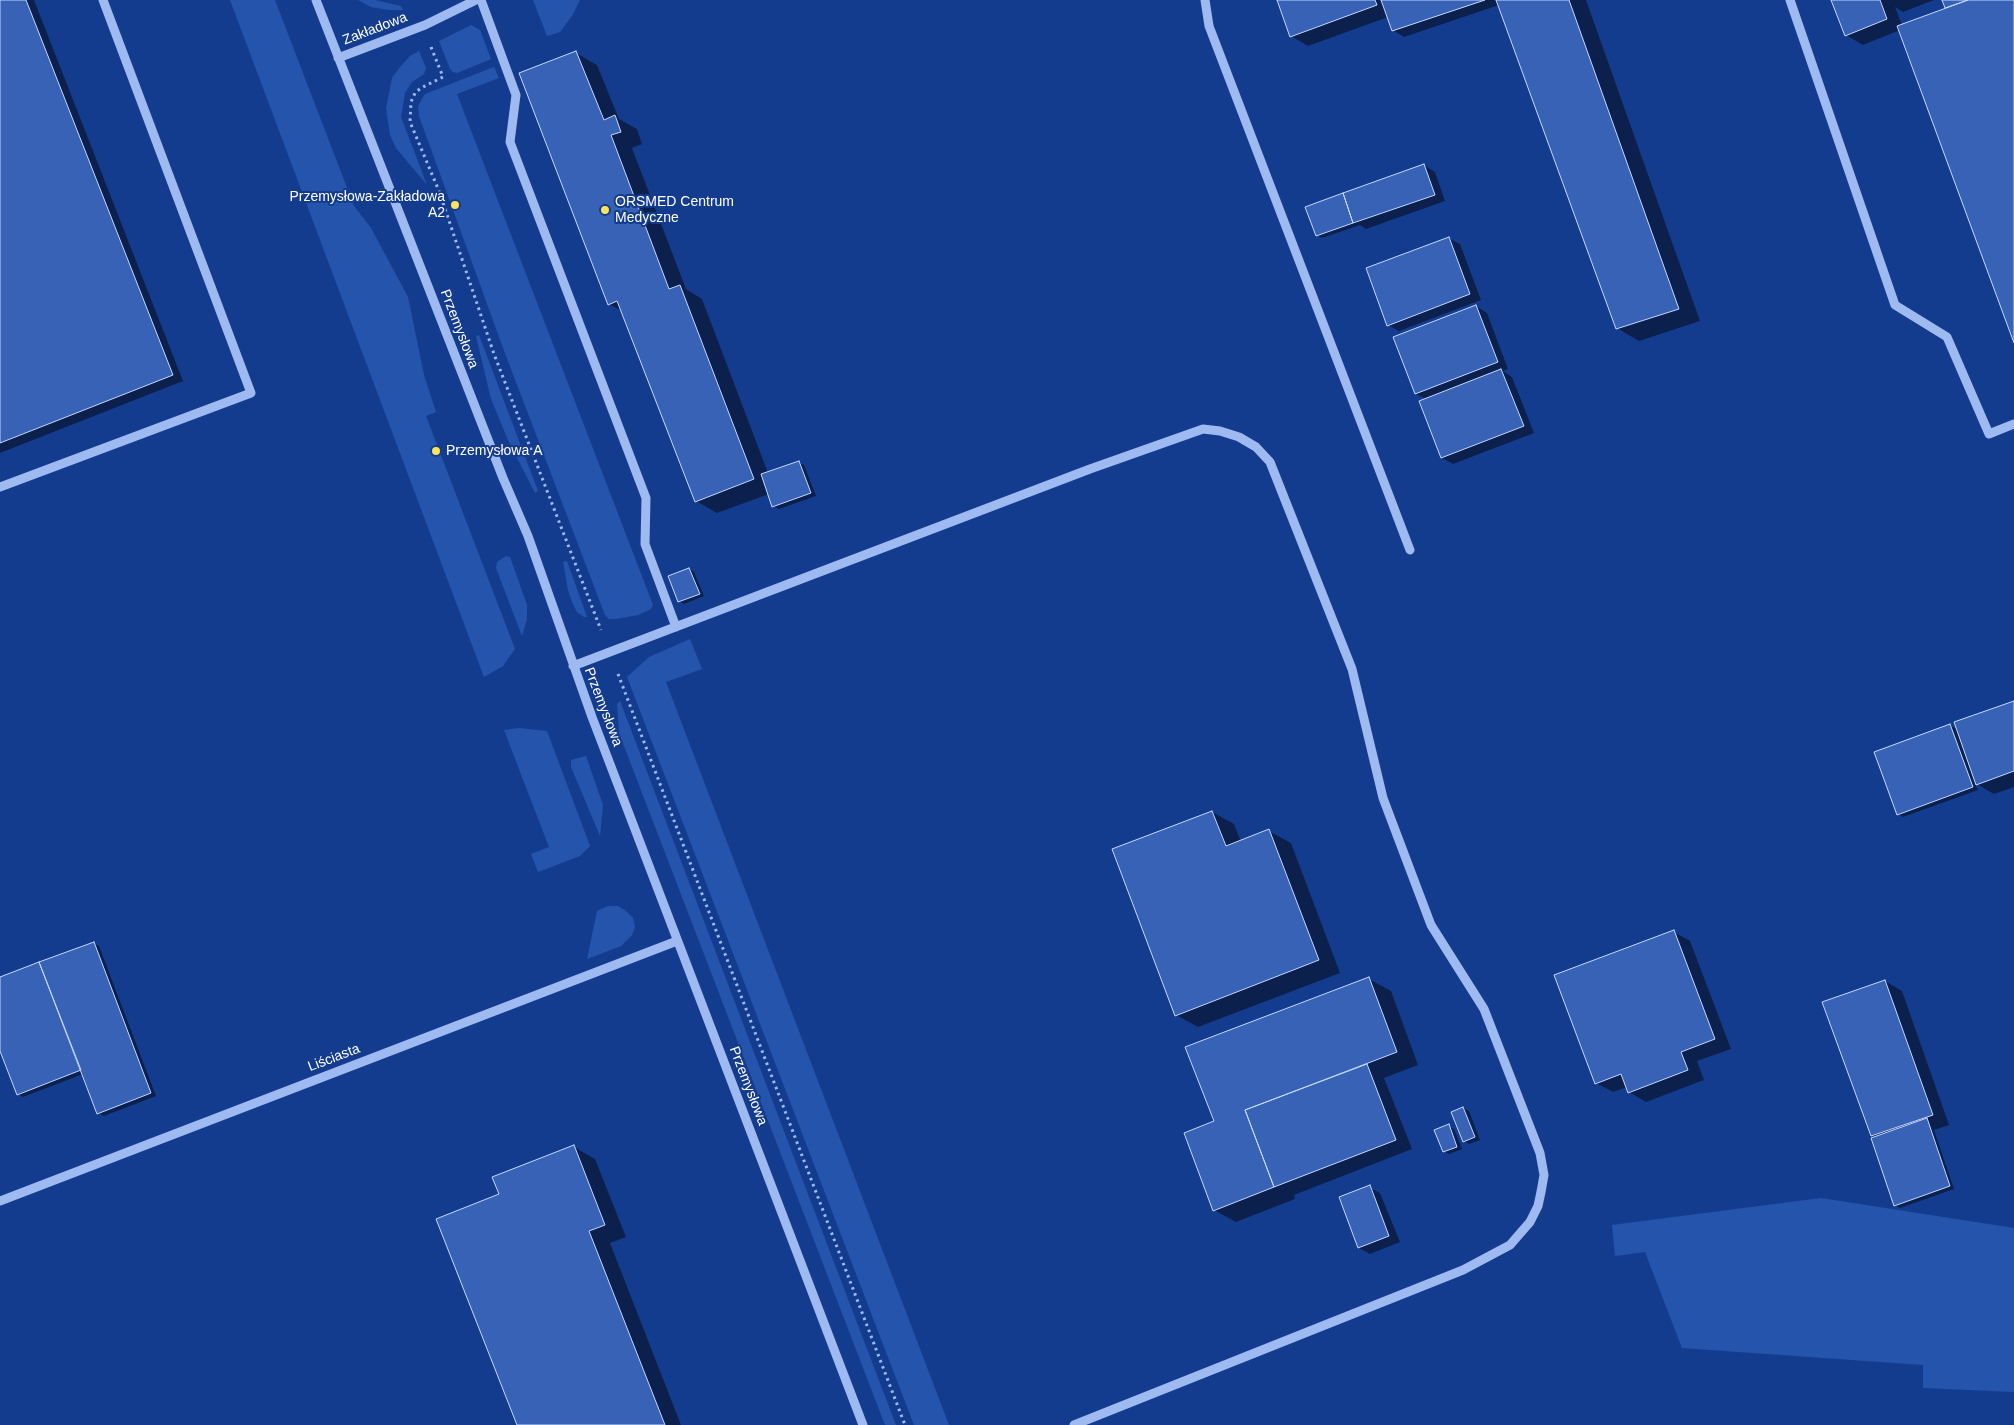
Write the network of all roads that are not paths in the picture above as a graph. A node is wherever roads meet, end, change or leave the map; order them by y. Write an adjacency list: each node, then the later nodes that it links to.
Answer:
1 (103, 0): 9 (street)
2 (316, 0): 7 (street, Przemysłowa)
3 (476, 0): 7 (street, Zakładowa)
4 (480, 0): 11 (street)
5 (1205, 0): 10 (street)
6 (1790, 0): 8 (street)
7 (338, 58): 12 (street, Przemysłowa)
8 (2014, 424)
9 (0, 487)
10 (1410, 550)
11 (676, 627): 12 (street); 16 (street)
12 (573, 666): 13 (street, Przemysłowa)
13 (677, 941): 14 (street, Liściasta); 15 (street, Przemysłowa)
14 (0, 1202)
15 (863, 1425)
16 (1074, 1425)

